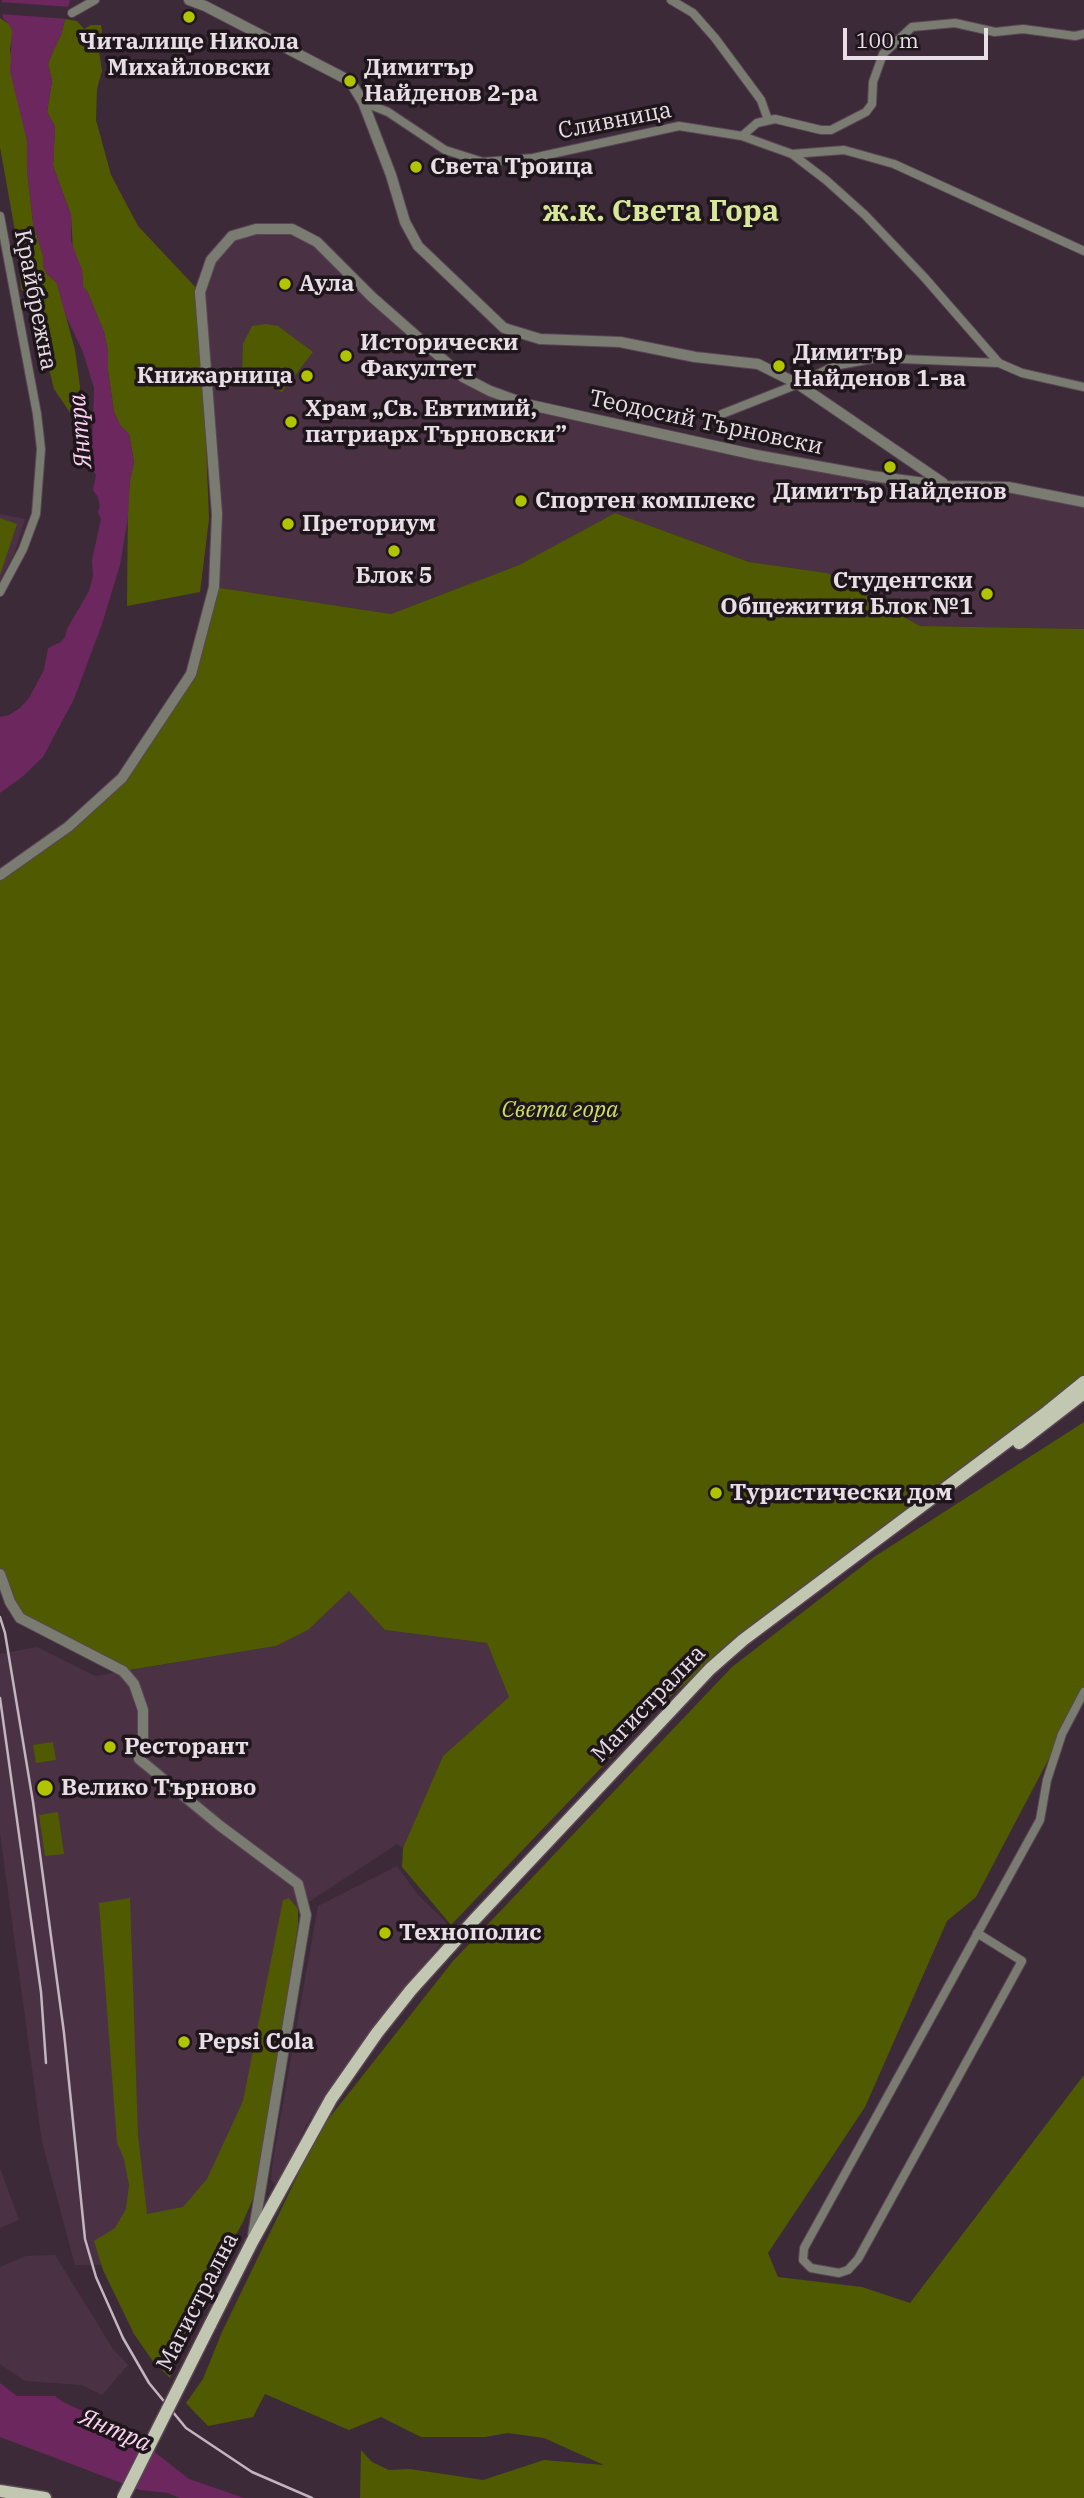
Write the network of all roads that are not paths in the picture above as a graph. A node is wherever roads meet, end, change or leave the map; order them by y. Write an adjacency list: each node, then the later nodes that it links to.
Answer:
1 (95, 0): 4 (street)
2 (189, 0): 6 (street, Сливница)
3 (671, 0): 7 (street)
4 (72, 13)
5 (1084, 34): 7 (street)
6 (363, 102): 8 (street, Сливница); 13 (street)
7 (768, 120): 8 (street)
8 (742, 136): 9 (street, Сливница)
9 (792, 154): 11 (street); 12 (street, Сливница)
10 (0, 216): 18 (street, Крайбрежна)
11 (1084, 251)
12 (999, 363): 13 (street); 14 (street, Сливница)
13 (799, 384): 15 (street); 16 (street)
14 (1084, 387)
15 (722, 414)
16 (947, 486): 17 (street, Теодосий Търновски); 19 (street, Теодосий Търновски)
17 (1084, 502)
18 (0, 592)
19 (0, 875)
20 (1084, 1382): 25 (main road, Магистрална)
21 (1084, 1393): 25 (main road, Магистрална)
22 (0, 1574): 26 (street)
23 (1084, 1692): 24 (street)
24 (977, 1933): 24 (street)
25 (314, 2127): 26 (main road, Магистрална)
26 (252, 2242): 29 (main road, Магистрална, bridge)
27 (0, 2491): 28 (main road)
28 (45, 2498)
29 (123, 2498)

